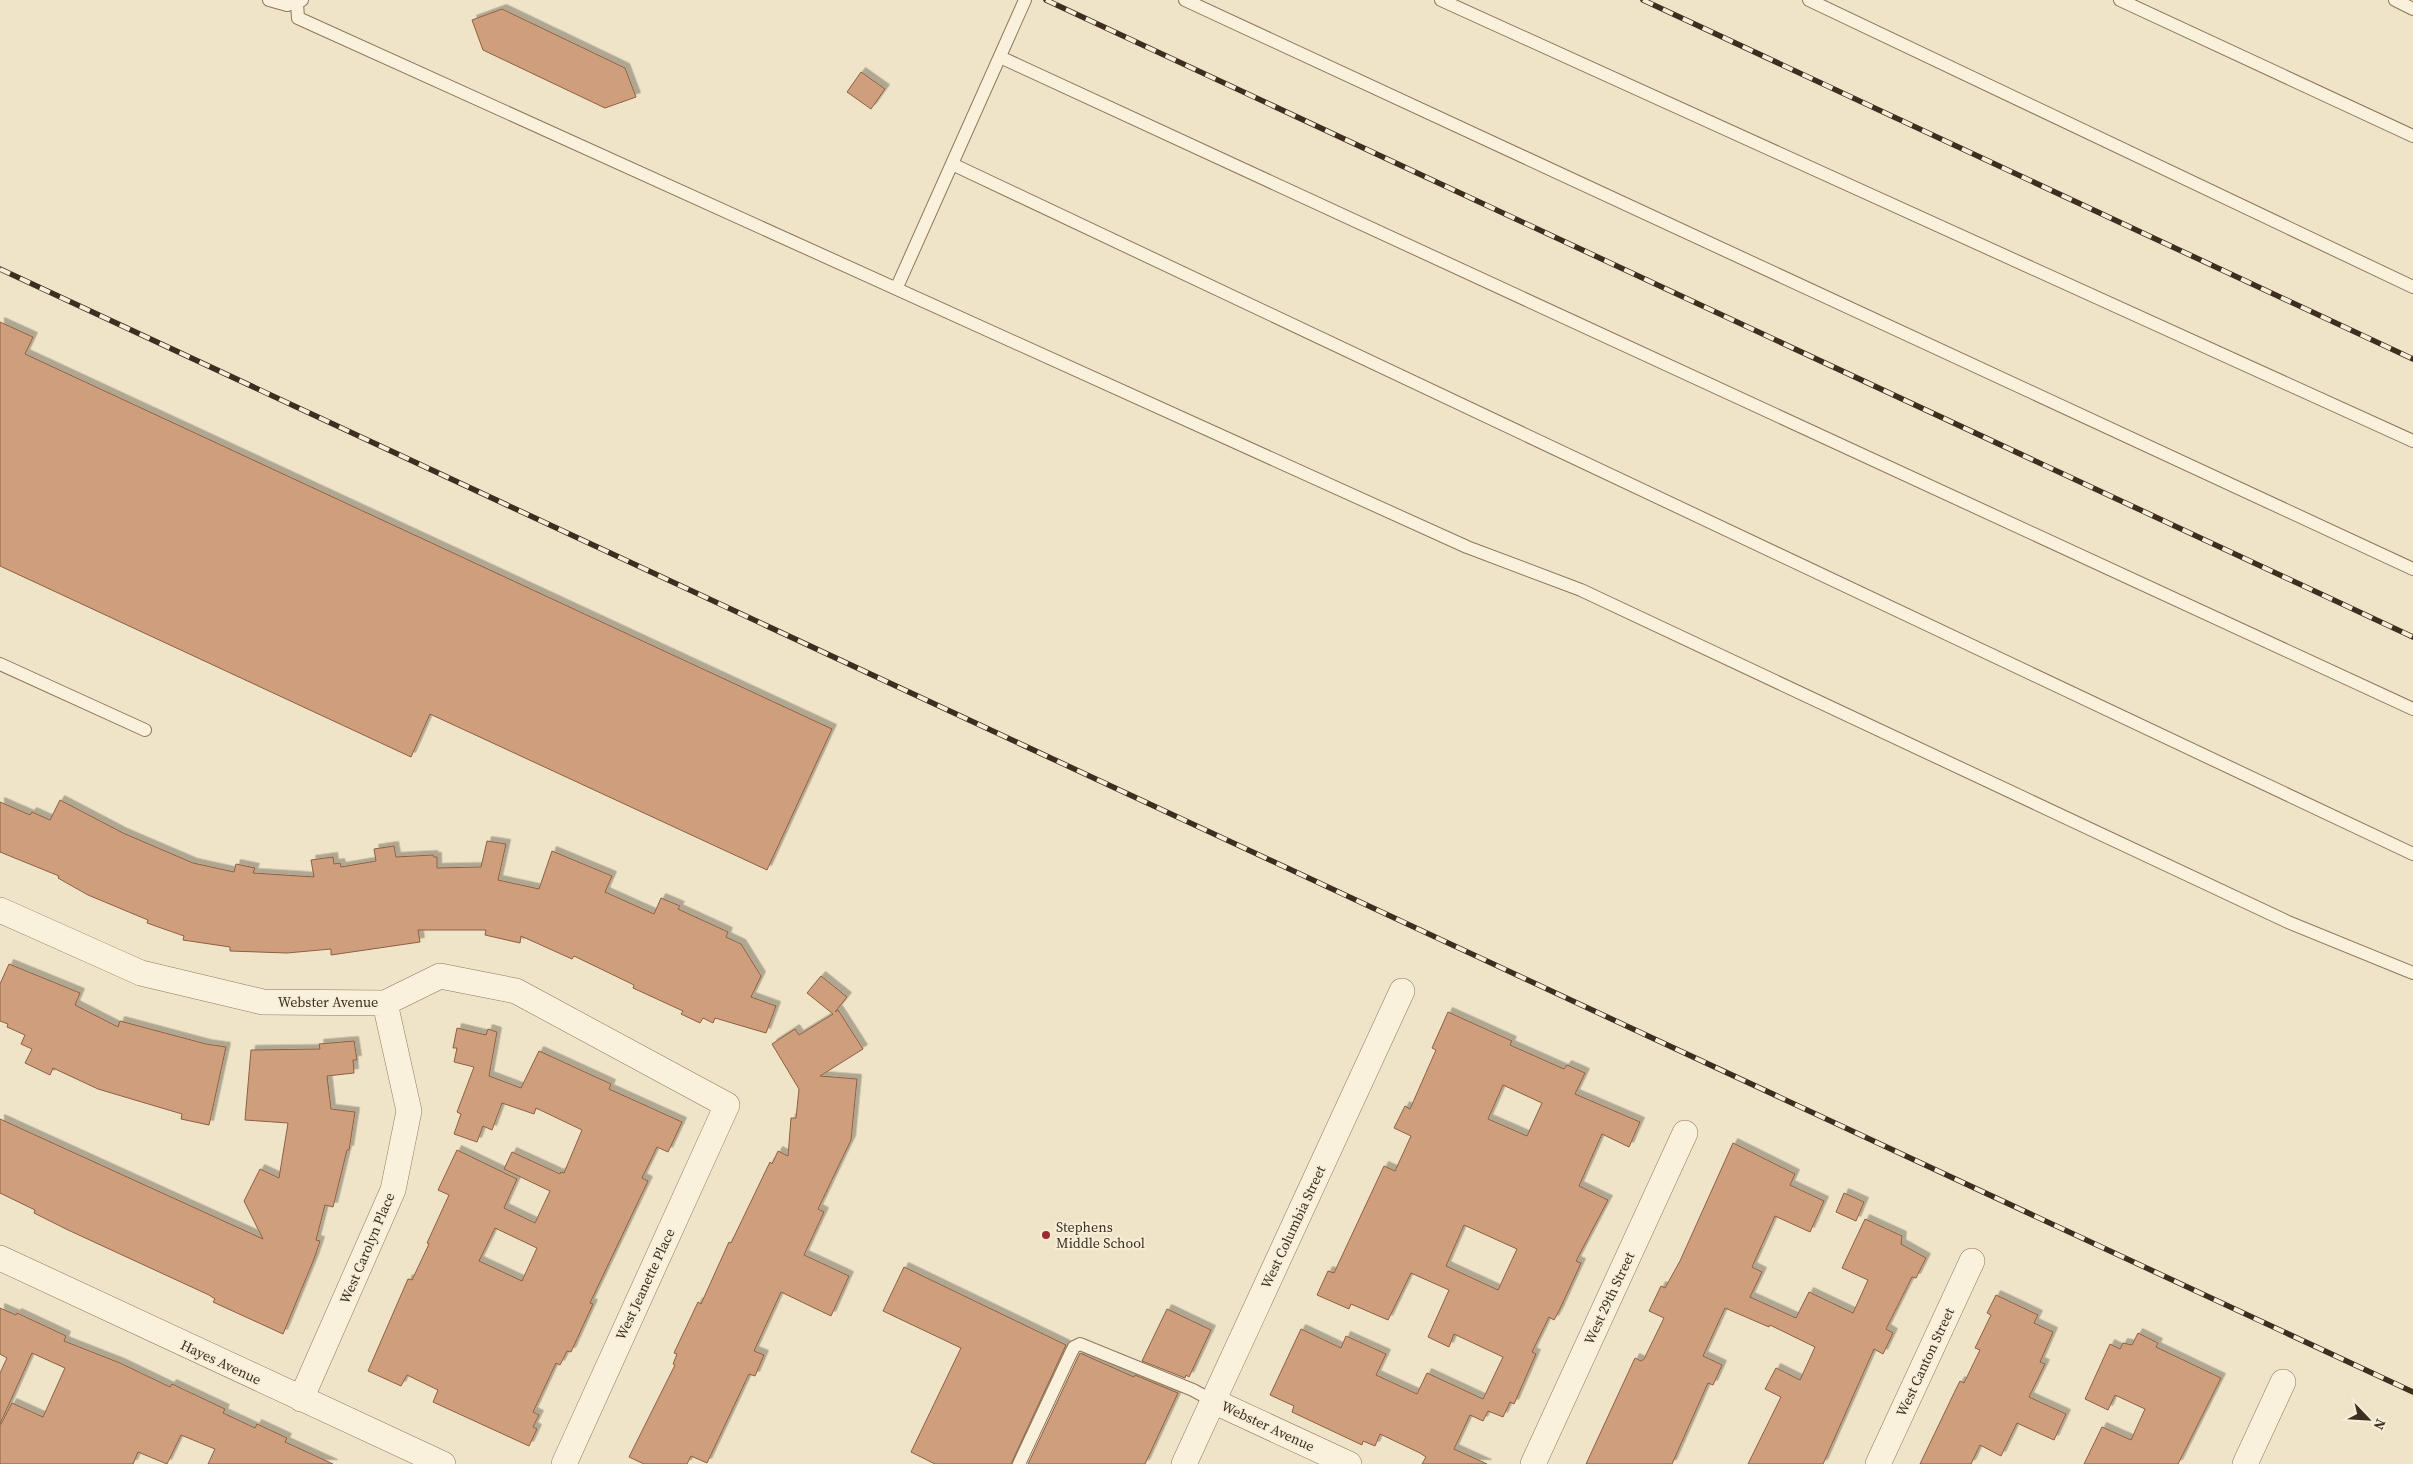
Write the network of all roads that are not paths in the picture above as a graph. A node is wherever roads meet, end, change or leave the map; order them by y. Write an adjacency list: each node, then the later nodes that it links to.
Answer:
1 (269, 0): 8 (lane)
2 (1025, 0): 10 (lane)
3 (1185, 0): 16 (lane)
4 (1441, 0): 15 (lane)
5 (1809, 0): 14 (lane)
6 (2120, 0): 11 (lane)
7 (2395, 0): 9 (lane)
8 (300, 1): 13 (lane)
9 (2413, 9)
10 (1000, 57): 12 (lane); 18 (lane)
11 (2413, 136)
12 (952, 164): 13 (lane); 20 (lane)
13 (897, 287): 22 (lane)
14 (2413, 287)
15 (2413, 441)
16 (2413, 569)
17 (0, 664): 19 (lane)
18 (2413, 709)
19 (145, 730)
20 (2413, 854)
21 (0, 910): 24 (street, Webster Avenue)
22 (2413, 972)
23 (1402, 991): 31 (street, West Columbia Street)
24 (385, 1003): 25 (street, Webster Avenue); 30 (street, West Carolyn Place)
25 (727, 1105): 33 (street, West Jeanette Place)
26 (1685, 1133): 37 (street, West 29th Street)
27 (0, 1258): 30 (street, Hayes Avenue)
28 (1972, 1261): 38 (street, West Canton Street)
29 (2283, 1382): 39 (street)
30 (301, 1399): 32 (street, Hayes Avenue)
31 (1213, 1401): 34 (lane); 35 (street, West Columbia Street); 36 (street, Webster Avenue)
32 (444, 1464)
33 (564, 1464)
34 (1019, 1464)
35 (1184, 1464)
36 (1349, 1464)
37 (1533, 1464)
38 (1878, 1464)
39 (2245, 1464)

